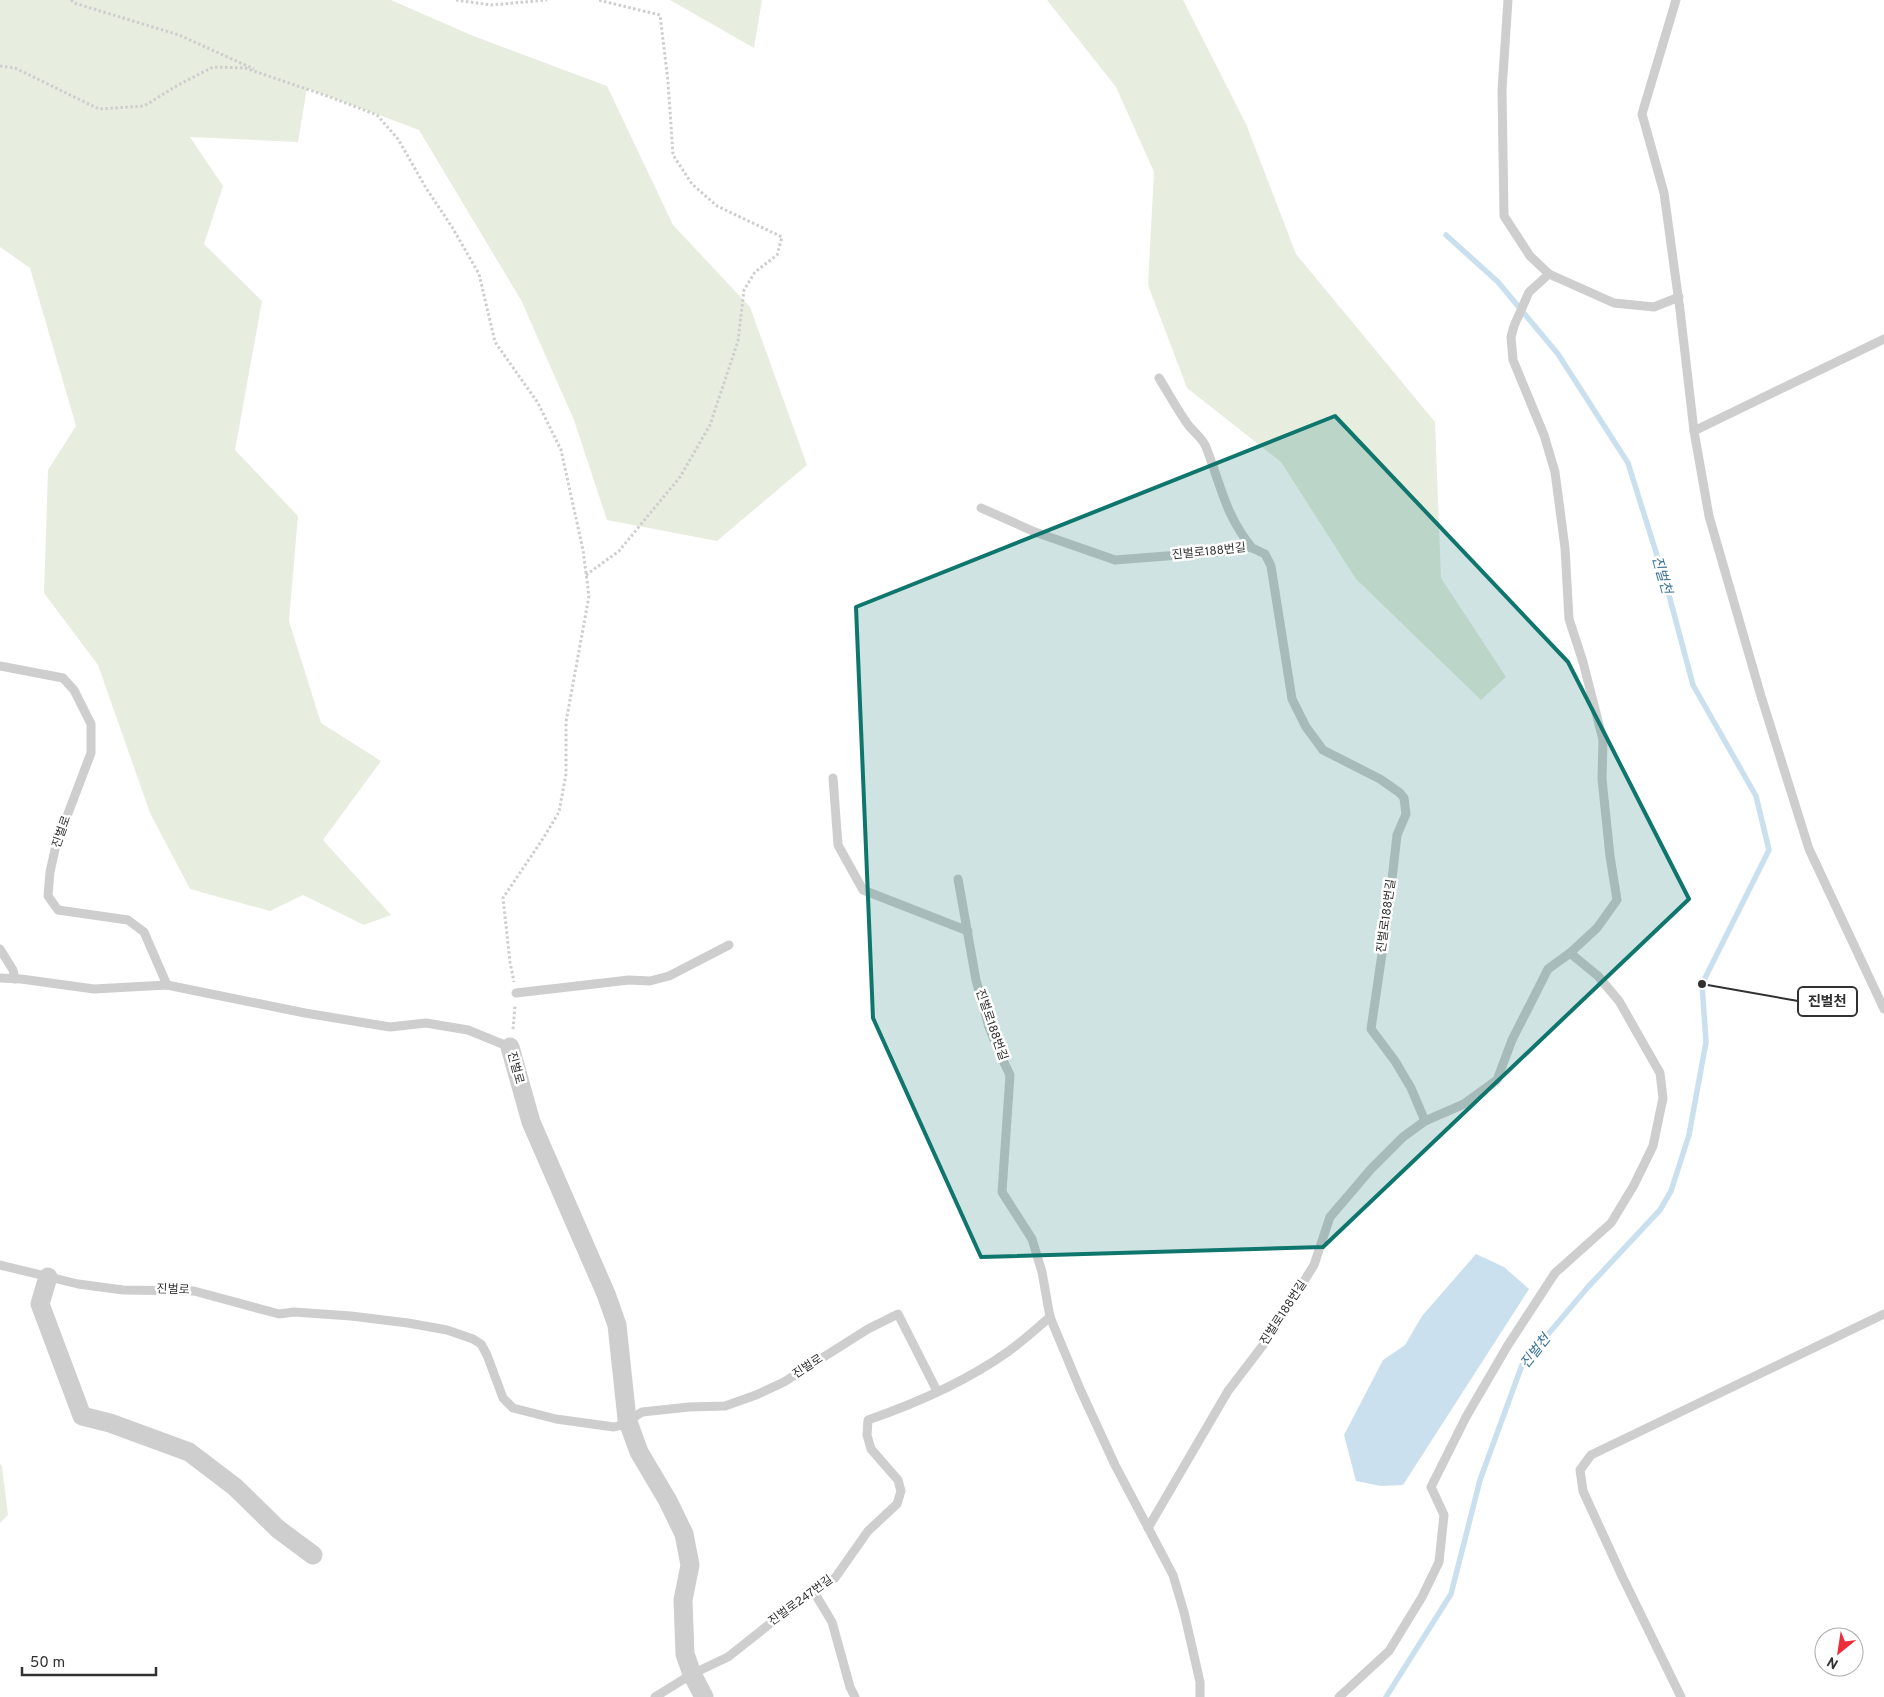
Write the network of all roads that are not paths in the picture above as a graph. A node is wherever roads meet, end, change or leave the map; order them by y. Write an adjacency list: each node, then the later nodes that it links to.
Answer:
1 (1508, 0): 3 (lane)
2 (1676, 0): 4 (lane)
3 (1549, 274): 4 (lane); 16 (lane)
4 (1679, 298): 7 (lane)
5 (1884, 340): 7 (lane)
6 (1159, 378): 9 (lane)
7 (1694, 431): 21 (lane)
8 (980, 508): 9 (lane, 진벌로188번길)
9 (1252, 548): 23 (lane, 진벌로188번길)
10 (0, 666): 19 (lane, 진벌로)
11 (833, 778): 13 (lane)
12 (958, 879): 13 (lane, 진벌로188번길)
13 (968, 931): 27 (lane, 진벌로188번길)
14 (729, 945): 20 (lane)
15 (0, 949): 18 (lane)
16 (1570, 953): 23 (lane); 38 (lane)
17 (0, 978): 18 (lane, 진벌로)
18 (15, 978): 19 (lane, 진벌로)
19 (166, 985): 22 (lane, 진벌로)
20 (516, 993)
21 (1884, 1009)
22 (510, 1046): 29 (street, 진벌로)
23 (1425, 1121): 30 (lane, 진벌로188번길)
24 (0, 1265): 25 (lane, 진벌로)
25 (48, 1277): 29 (lane, 진벌로); 31 (street)
26 (1884, 1314): 39 (lane)
27 (1050, 1317): 28 (lane, 진벌로247번길); 30 (lane, 진벌로188번길)
28 (937, 1391): 29 (lane, 진벌로); 32 (lane, 진벌로247번길)
29 (628, 1421): 33 (street, 진벌로)
30 (1148, 1528): 37 (lane, 진벌로188번길)
31 (313, 1555)
32 (814, 1592): 33 (lane, 진벌로247번길); 36 (lane)
33 (692, 1674): 34 (lane, 진벌로247번길); 35 (street, 진벌로)
34 (655, 1697)
35 (704, 1697)
36 (855, 1697)
37 (1200, 1697)
38 (1339, 1697)
39 (1681, 1697)

